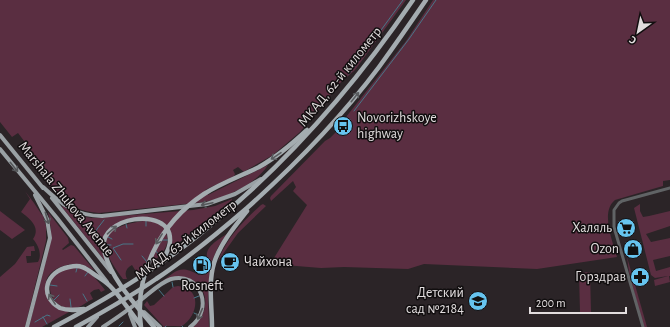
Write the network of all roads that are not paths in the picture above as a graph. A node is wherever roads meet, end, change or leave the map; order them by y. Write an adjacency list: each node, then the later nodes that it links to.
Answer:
1 (413, 0): 3 (highway, МКАД, 62-й километр)
2 (426, 0): 6 (highway, МКАД, 62-й километр, one-way to 2)
3 (327, 113): 7 (highway, МКАД, 62-й километр); 26 (highway, one-way to 26)
4 (0, 134): 10 (main road, Marshala Zhukova Avenue)
5 (0, 149): 9 (main road, Marshala Zhukova Avenue, one-way to 9)
6 (301, 158): 12 (highway, МКАД, 63-й километр)
7 (278, 164): 8 (highway, МКАД, 63-й километр)
8 (267, 175): 10 (main road, one-way to 10); 13 (highway, МКАД, 63-й километр)
9 (28, 184): 15 (main road, Marshala Zhukova Avenue); 20 (main road, one-way to 20)
10 (43, 187): 14 (main road, Marshala Zhukova Avenue)
11 (670, 188): 31 (street)
12 (254, 202): 19 (highway, МКАД, 63-й километр); 30 (highway)
13 (161, 263): 14 (highway, one-way to 13); 17 (highway, МКАД, 63-й километр)
14 (115, 277): 16 (highway)
15 (110, 285): 17 (highway, one-way to 15); 18 (highway)
16 (137, 305): 27 (highway); 28 (main road)
17 (86, 309): 21 (highway, МКАД, 63-й километр)
18 (129, 310): 25 (main road); 26 (highway)
19 (102, 312): 22 (highway, МКАД, 63-й километр); 23 (main road)
20 (27, 327)
21 (54, 327)
22 (76, 327)
23 (88, 327)
24 (103, 327): 29 (main road, one-way to 29)
25 (135, 327)
26 (142, 327)
27 (154, 327)
28 (160, 327)
29 (190, 327)
30 (212, 327)
31 (643, 327)

